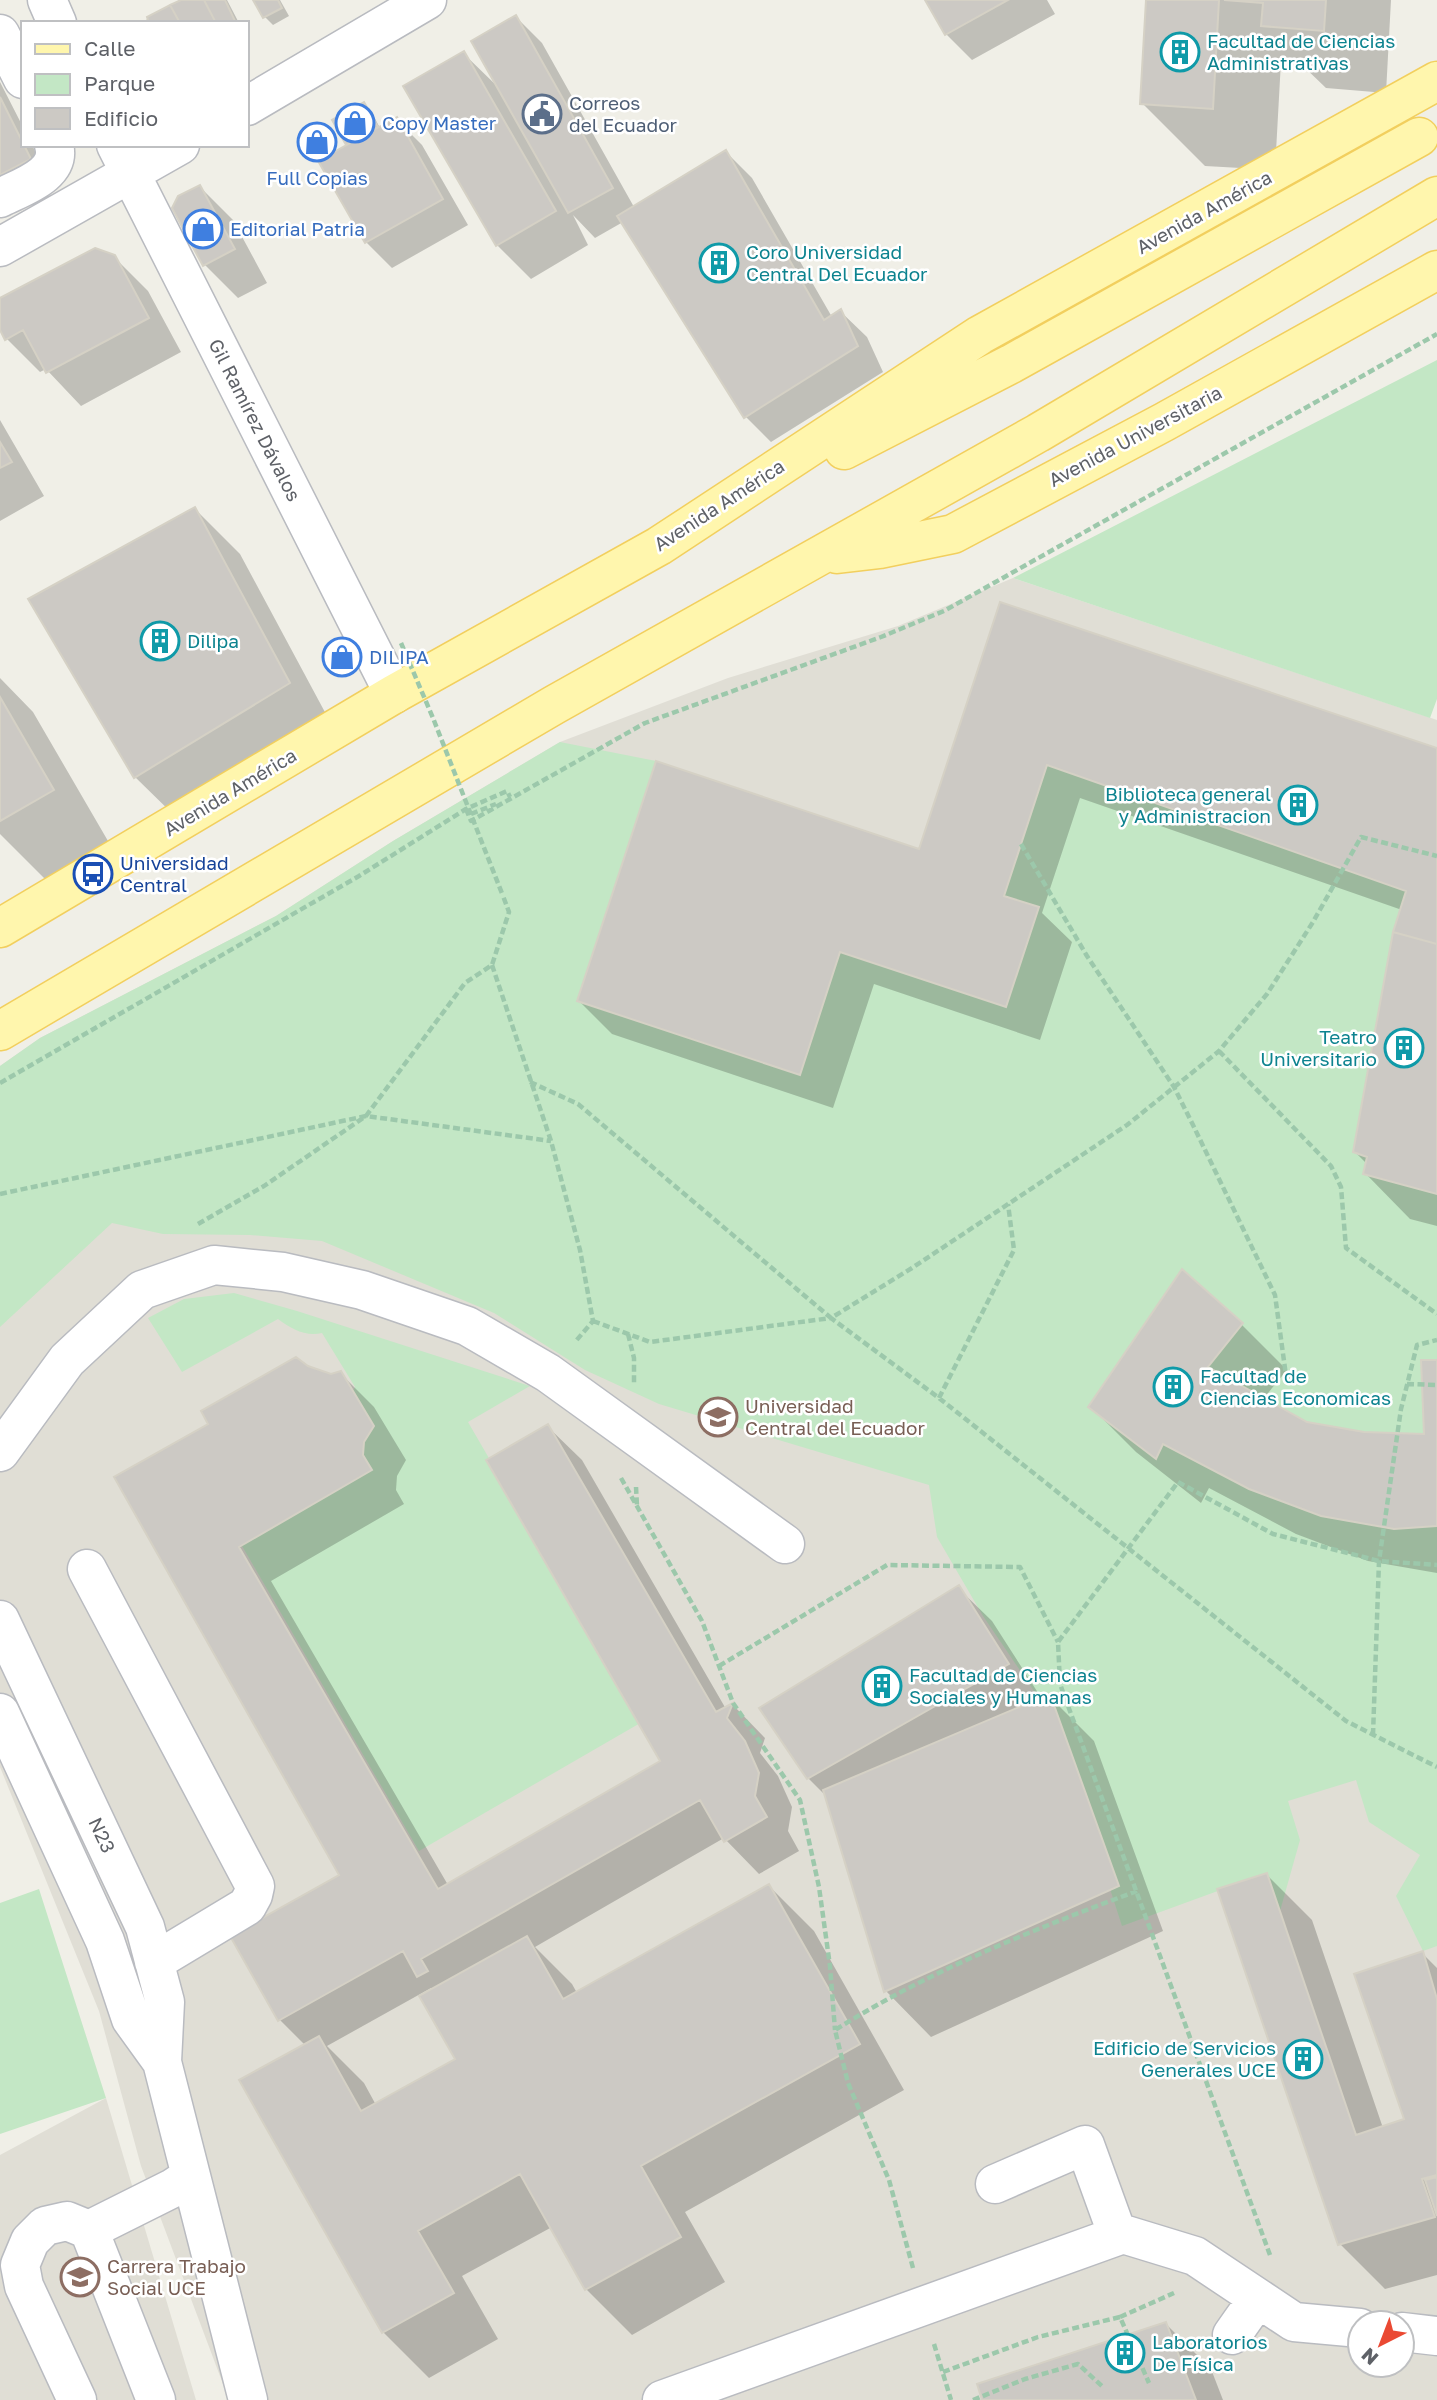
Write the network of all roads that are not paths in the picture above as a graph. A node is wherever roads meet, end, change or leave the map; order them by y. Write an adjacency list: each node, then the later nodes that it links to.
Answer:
1 (47, 0): 3 (street)
2 (427, 0): 7 (street)
3 (56, 21)
4 (0, 34): 5 (street)
5 (21, 75)
6 (1437, 81): 16 (main road, Avenida América)
7 (248, 105)
8 (1419, 138): 16 (main road)
9 (55, 147): 13 (street)
10 (172, 147): 11 (street)
11 (122, 160): 14 (street); 18 (street, Gil Ramírez Dávalos)
12 (1437, 196): 17 (main road)
13 (0, 198)
14 (0, 247)
15 (1437, 270): 17 (main road, Avenida Universitaria)
16 (659, 545): 18 (main road, Avenida América)
17 (818, 556): 20 (main road)
18 (394, 694): 19 (main road, Avenida América)
19 (0, 928)
20 (0, 1031)
21 (0, 1452): 22 (street)
22 (785, 1544)
23 (87, 1569): 26 (street)
24 (0, 1620): 26 (street, N23)
25 (0, 1713): 27 (street, N23)
26 (154, 1962): 27 (street, N23)
27 (162, 2062): 28 (street, N23)
28 (191, 2176): 30 (street); 39 (street, N23)
29 (995, 2184): 31 (street)
30 (89, 2230): 37 (street); 38 (street)
31 (1118, 2236): 32 (street); 40 (street)
32 (1258, 2298): 33 (street); 35 (street)
33 (1346, 2327)
34 (1416, 2334): 36 (street)
35 (1232, 2335)
36 (1437, 2336)
37 (77, 2400)
38 (156, 2400)
39 (248, 2400)
40 (662, 2400)

